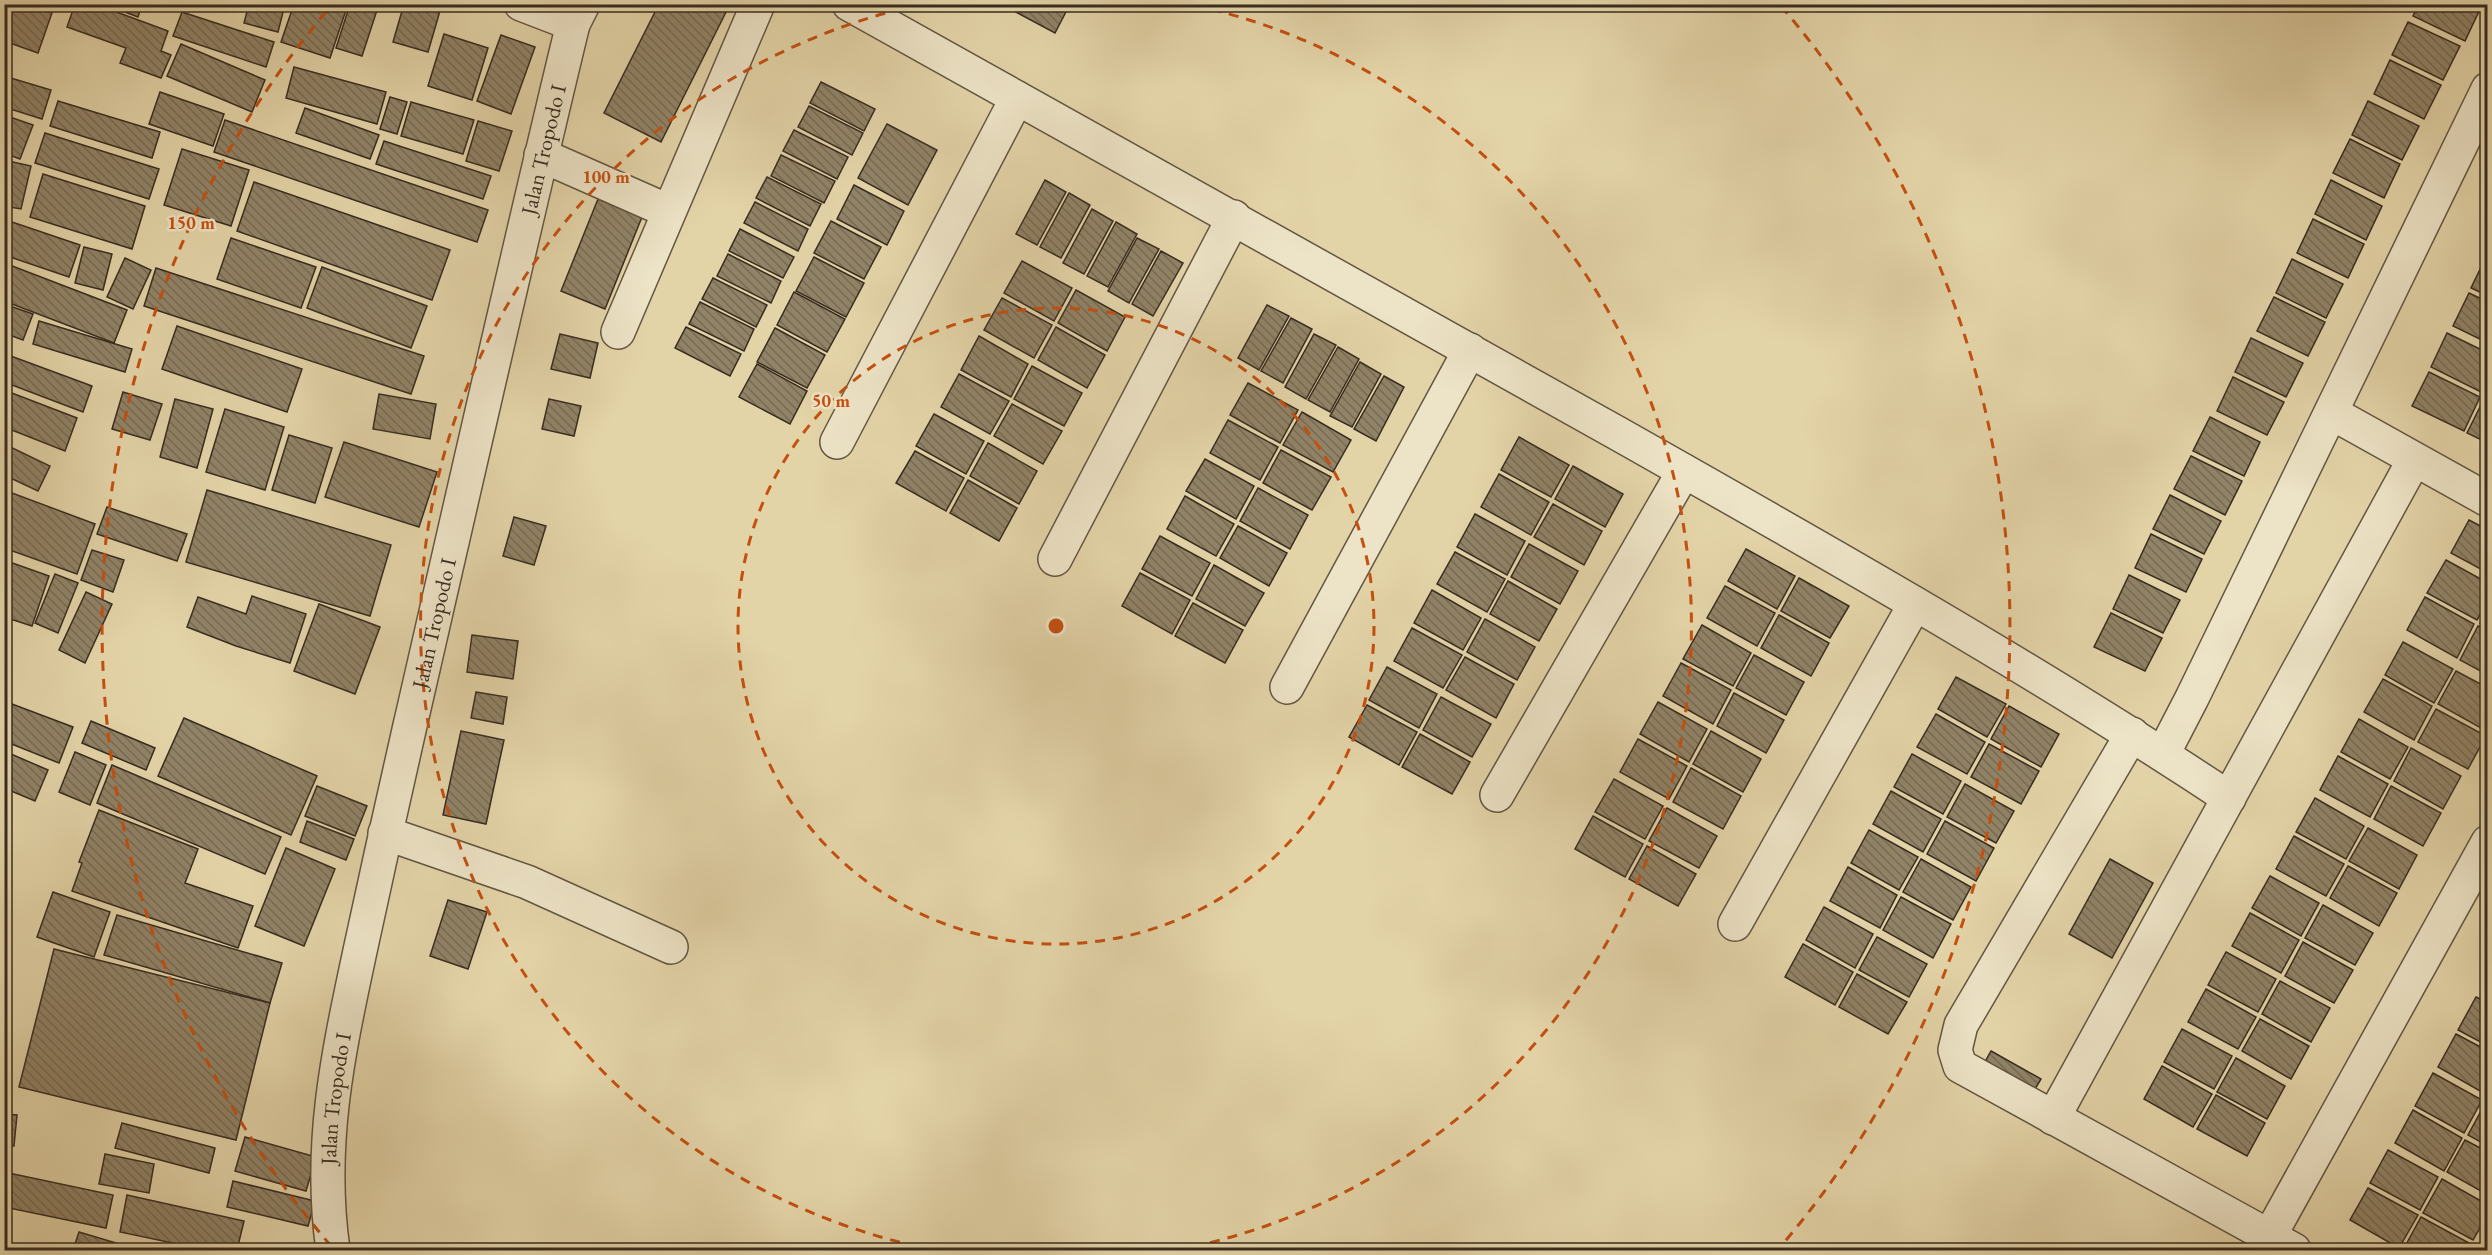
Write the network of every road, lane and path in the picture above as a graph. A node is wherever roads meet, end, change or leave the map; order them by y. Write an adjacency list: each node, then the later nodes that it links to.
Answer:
1 (521, 4): 4 (street)
2 (758, 4): 8 (street)
3 (849, 4): 6 (street)
4 (578, 14): 7 (street, Jalan Tropodo I)
5 (2487, 89): 12 (street)
6 (1017, 98): 9 (street); 13 (street)
7 (541, 155): 8 (street); 24 (street, Jalan Tropodo I)
8 (668, 211): 10 (street)
9 (1234, 217): 11 (street); 17 (street)
10 (618, 332)
11 (1470, 350): 15 (street); 19 (street)
12 (2332, 413): 14 (street); 21 (street)
13 (837, 442)
14 (2414, 460): 16 (street); 23 (street)
15 (1684, 471): 18 (street); 22 (street)
16 (2487, 500)
17 (1055, 559)
18 (1915, 604): 20 (street); 26 (street)
19 (1287, 687)
20 (2132, 734): 21 (street); 28 (street)
21 (2163, 754): 23 (street)
22 (1497, 795)
23 (2229, 798): 28 (street)
24 (385, 833): 27 (street); 30 (street, Jalan Tropodo I)
25 (2487, 842): 29 (street)
26 (1735, 924)
27 (671, 947)
28 (2053, 1118): 29 (street)
29 (2281, 1244)
30 (333, 1251)

